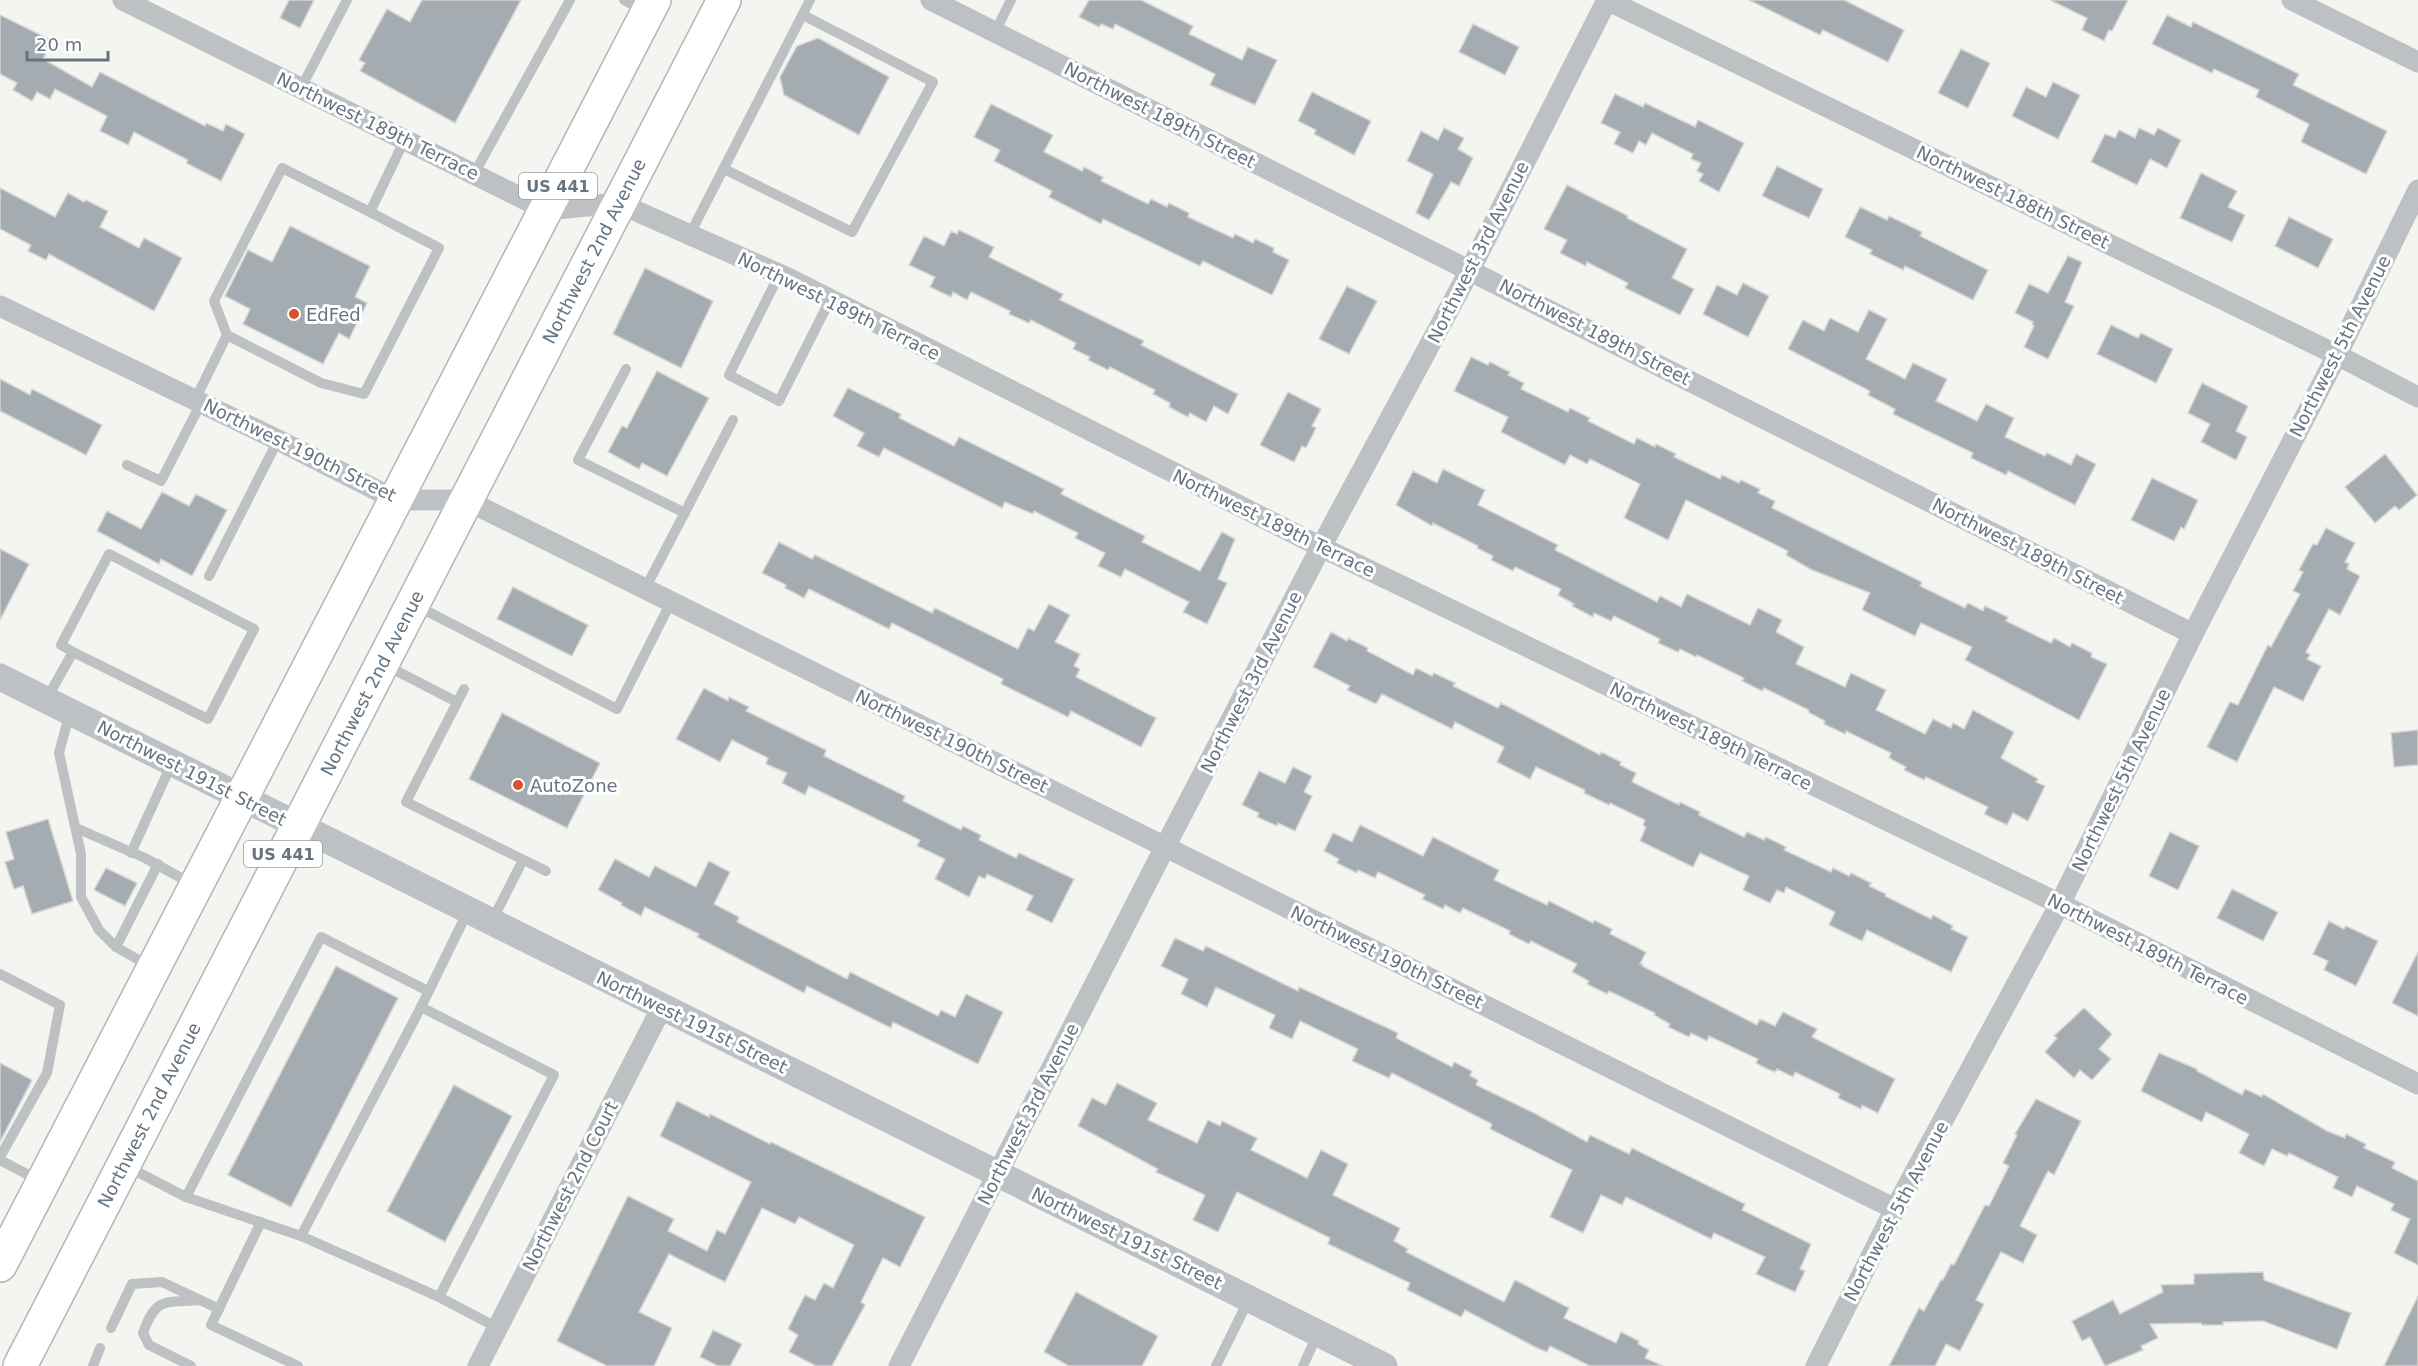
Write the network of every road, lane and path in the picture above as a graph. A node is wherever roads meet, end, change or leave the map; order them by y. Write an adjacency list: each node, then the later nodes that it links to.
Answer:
1 (123, 0): 14 (street, Northwest 189th Terrace)
2 (347, 0): 14 (lane)
3 (570, 0): 17 (lane)
4 (724, 0): 19 (main road, Northwest 2nd Avenue / US 441)
5 (810, 0): 11 (lane)
6 (933, 0): 12 (street, Northwest 189th Street)
7 (1011, 0): 12 (lane)
8 (1607, 0): 23 (street, Northwest 3rd Avenue); 28 (street, Northwest 188th Street)
9 (2292, 0): 13 (street)
10 (642, 4): 20 (main road, US 441)
11 (803, 15): 16 (lane); 16 (lane)
12 (995, 32): 23 (street, Northwest 189th Street)
13 (2418, 62)
14 (301, 88): 15 (street, Northwest 189th Terrace)
15 (405, 140): 17 (street, Northwest 189th Terrace); 21 (lane)
16 (724, 169): 22 (lane)
17 (474, 174): 20 (street, Northwest 189th Terrace)
18 (2418, 190): 28 (street, Northwest 5th Avenue)
19 (618, 203): 20 (street); 22 (street, Northwest 189th Terrace); 36 (main road, Northwest 2nd Avenue / US 441)
20 (546, 210): 35 (main road, US 441)
21 (370, 213): 27 (lane); 27 (lane)
22 (689, 236): 24 (street, Northwest 189th Terrace)
23 (1470, 270): 38 (street, Northwest 3rd Avenue); 43 (street, Northwest 189th Street)
24 (780, 275): 25 (street, Northwest 189th Terrace); 25 (lane)
25 (830, 300): 38 (street, Northwest 189th Terrace)
26 (0, 306): 31 (street, Northwest 190th Street)
27 (227, 335): 31 (lane)
28 (2337, 355): 30 (street, Northwest 188th Street); 43 (street, Northwest 5th Avenue)
29 (626, 369): 37 (lane)
30 (2418, 398)
31 (198, 401): 33 (street, Northwest 190th Street); 34 (lane)
32 (734, 420): 37 (lane)
33 (278, 440): 35 (street, Northwest 190th Street); 39 (lane)
34 (127, 465)
35 (396, 500): 36 (street, Northwest 190th Street); 52 (main road, US 441)
36 (466, 500): 40 (street, Northwest 190th Street); 42 (main road, Northwest 2nd Avenue / US 441)
37 (684, 513): 40 (lane)
38 (1321, 547): 55 (street, Northwest 3rd Avenue); 61 (street, Northwest 189th Terrace)
39 (209, 576)
40 (645, 589): 41 (street, Northwest 190th Street)
41 (671, 602): 42 (lane); 55 (street, Northwest 190th Street)
42 (412, 604): 45 (main road, Northwest 2nd Avenue / US 441)
43 (2193, 634): 61 (street, Northwest 5th Avenue)
44 (73, 652): 44 (lane); 48 (lane)
45 (381, 663): 49 (lane); 53 (main road, Northwest 2nd Avenue / US 441)
46 (0, 677): 48 (street, Northwest 191st Street)
47 (464, 689): 49 (lane)
48 (46, 700): 50 (street, Northwest 191st Street)
49 (457, 702): 57 (lane)
50 (70, 712): 51 (street, Northwest 191st Street); 54 (lane)
51 (172, 763): 52 (street, Northwest 191st Street); 56 (lane)
52 (242, 798): 53 (street, Northwest 191st Street); 60 (main road, US 441)
53 (297, 826): 62 (street, Northwest 191st Street); 71 (main road, Northwest 2nd Avenue / US 441)
54 (76, 828): 56 (lane); 63 (lane)
55 (1165, 847): 72 (street, Northwest 3rd Avenue); 75 (street, Northwest 190th Street)
56 (131, 853): 58 (lane)
57 (523, 860): 59 (lane); 62 (lane)
58 (158, 864): 60 (lane); 63 (lane)
59 (546, 871)
60 (196, 886): 64 (main road, US 441)
61 (2060, 904): 69 (street, Northwest 189th Terrace); 75 (street, Northwest 5th Avenue)
62 (480, 916): 66 (lane); 68 (street, Northwest 191st Street)
63 (116, 947): 64 (lane)
64 (154, 968): 73 (main road, US 441)
65 (0, 974): 70 (lane)
66 (428, 991): 67 (lane); 74 (lane)
67 (420, 1007): 77 (lane); 79 (lane)
68 (662, 1007): 72 (street, Northwest 191st Street); 84 (street, Northwest 2nd Court)
69 (2418, 1084)
70 (0, 1159): 73 (lane)
71 (124, 1164): 74 (lane); 87 (main road, Northwest 2nd Avenue / US 441)
72 (997, 1174): 80 (street, Northwest 191st Street); 92 (street, Northwest 3rd Avenue)
73 (43, 1182): 78 (main road, US 441)
74 (186, 1197): 76 (lane)
75 (1895, 1209): 96 (street, Northwest 5th Avenue)
76 (261, 1222): 77 (lane); 82 (lane)
77 (301, 1236): 79 (lane)
78 (0, 1265)
79 (439, 1297): 84 (lane)
80 (1249, 1299): 85 (street, Northwest 191st Street); 93 (lane)
81 (201, 1300): 82 (lane); 83 (lane); 89 (lane)
82 (219, 1309): 90 (lane)
83 (111, 1328)
84 (498, 1328): 91 (street, Northwest 2nd Court)
85 (1318, 1333): 94 (lane); 95 (street, Northwest 191st Street)
86 (100, 1348): 88 (lane)
87 (20, 1366)
88 (93, 1366)
89 (191, 1366)
90 (298, 1366)
91 (478, 1366)
92 (899, 1366)
93 (1216, 1366)
94 (1303, 1366)
95 (1384, 1366)
96 (1816, 1366)

